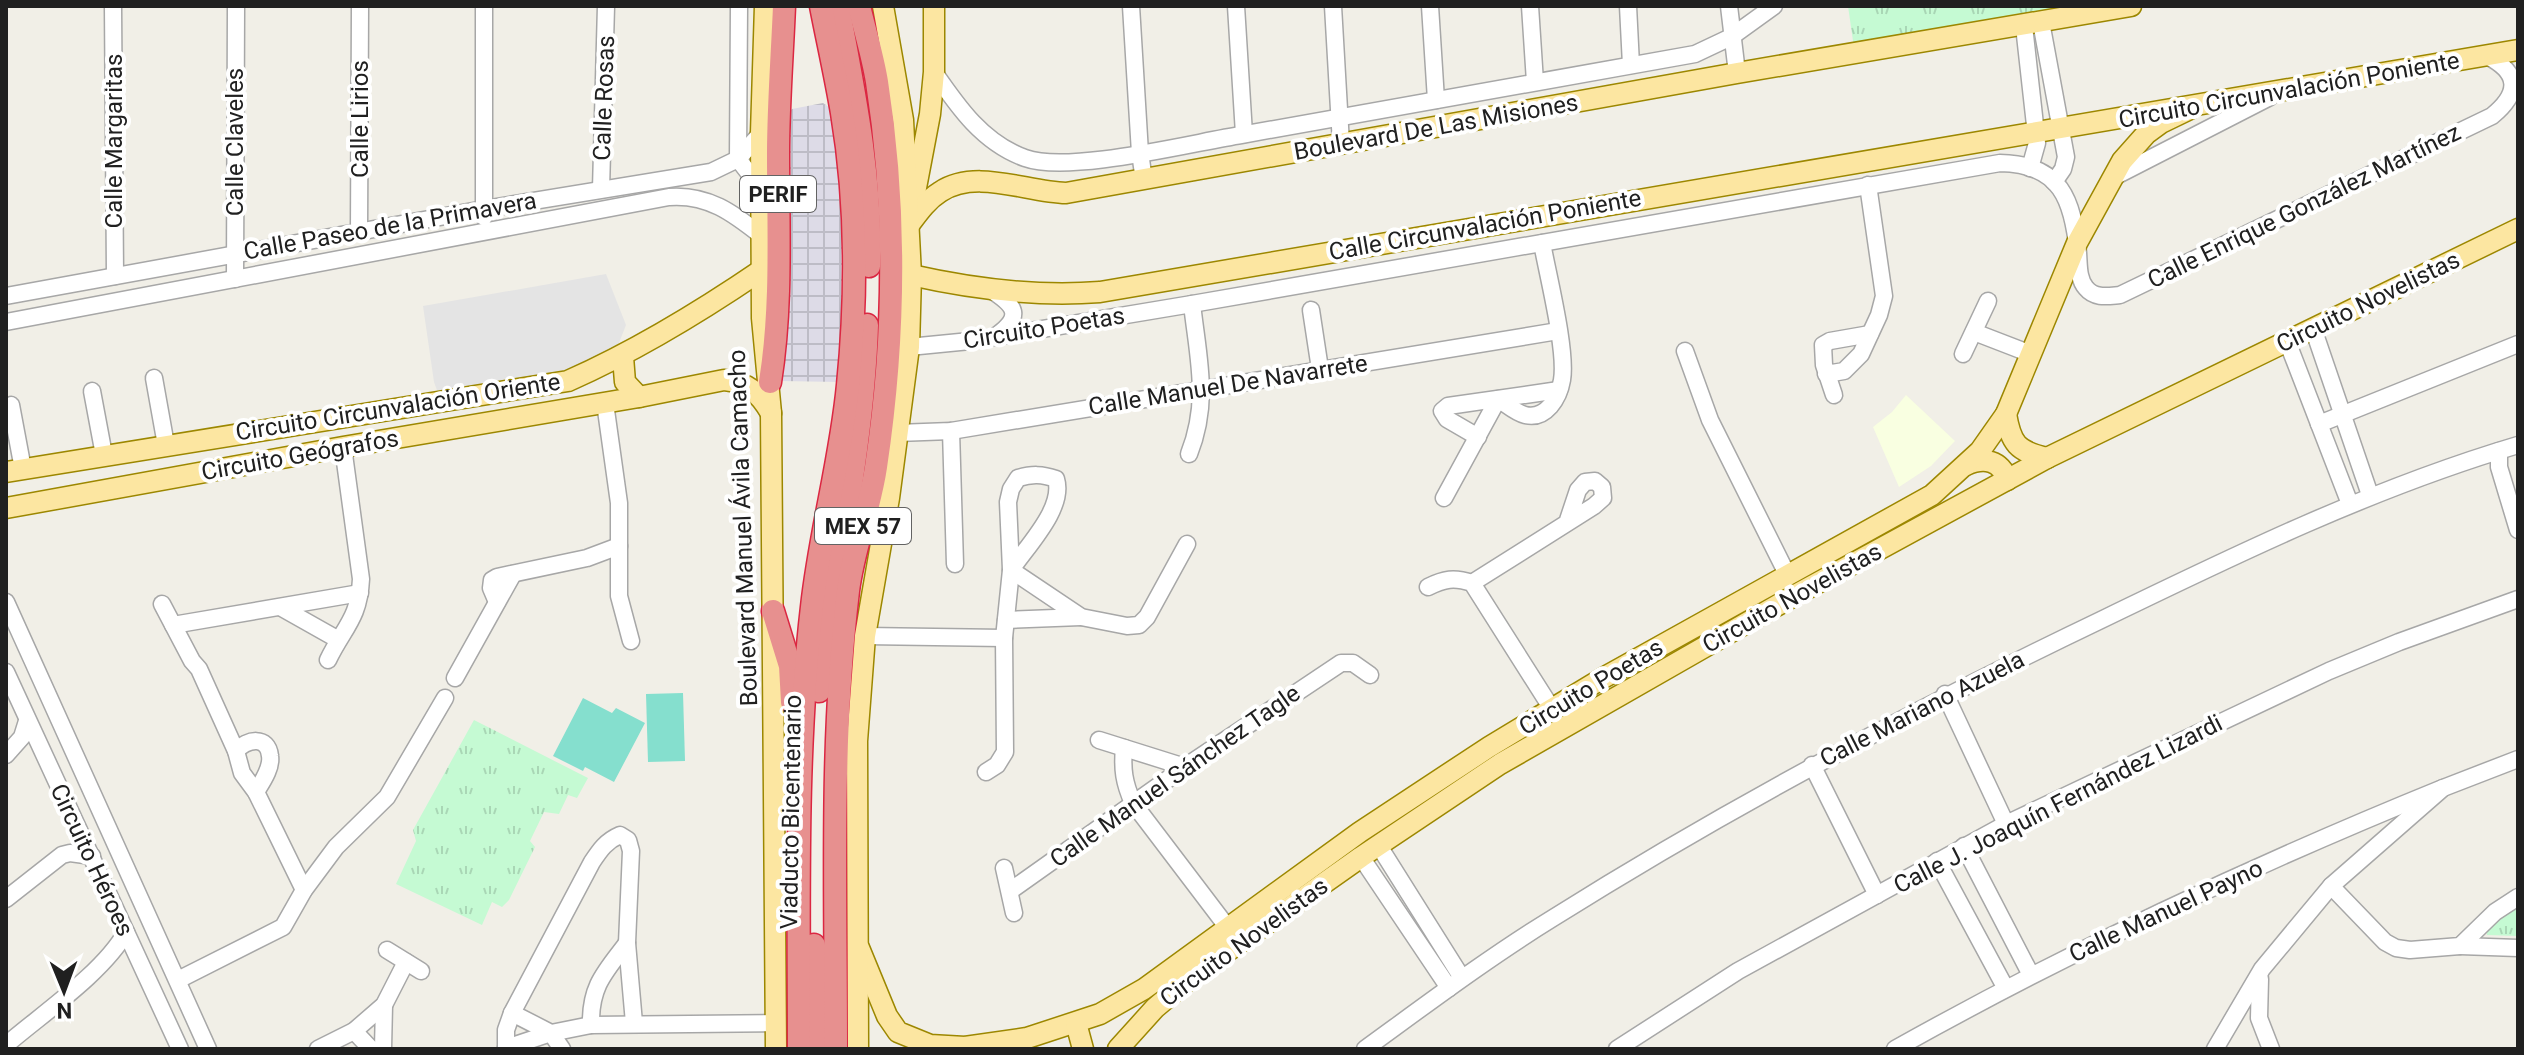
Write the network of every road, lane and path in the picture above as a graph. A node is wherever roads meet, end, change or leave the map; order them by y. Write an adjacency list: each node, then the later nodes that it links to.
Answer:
1 (113, 6): 65 (street, Calle Margaritas)
2 (236, 6): 62 (street, Calle Claveles)
3 (360, 6): 57 (street, Calle Lirios)
4 (484, 6): 52 (street)
5 (606, 6): 50 (street, Calle Rosas)
6 (739, 6): 42 (street)
7 (765, 6): 37 (main road, Boulevard Manuel Ávila Camacho)
8 (784, 6): 89 (highway, PERIF)
9 (821, 6): 167 (highway, MEX 57)
10 (838, 6): 210 (highway, Viaducto Bicentenario)
11 (859, 6): 211 (highway, MEX 57)
12 (883, 6): 53 (main road)
13 (934, 6): 29 (main road)
14 (1131, 6): 41 (street)
15 (1236, 6): 38 (street)
16 (1333, 6): 35 (street)
17 (1430, 6): 33 (street)
18 (1530, 6): 31 (street)
19 (1628, 6): 28 (street)
20 (1729, 6): 25 (street)
21 (1774, 6): 25 (street, Boulevard De Las Misiones)
22 (2131, 6): 23 (main road, Boulevard De Las Misiones)
23 (2072, 12): 24 (main road, Boulevard De Las Misiones)
24 (2032, 24): 30 (main road, Boulevard De Las Misiones); 36 (street); 39 (street)
25 (1731, 37): 28 (street, Boulevard De Las Misiones); 30 (street)
26 (2518, 50): 27 (main road, Circuito Circunvalación Poniente)
27 (2487, 56): 32 (main road, Circuito Circunvalación Poniente); 60 (street, Calle Enrique González Martínez)
28 (1631, 65): 31 (street, Boulevard De Las Misiones)
29 (934, 72): 43 (street, Boulevard De Las Misiones); 53 (main road)
30 (1737, 73): 40 (main road, Boulevard De Las Misiones)
31 (1535, 82): 33 (street, Boulevard De Las Misiones)
32 (2279, 92): 34 (main road, Circuito Circunvalación Poniente); 45 (street)
33 (1436, 100): 35 (street, Boulevard De Las Misiones)
34 (2192, 108): 36 (main road, Circuito Circunvalación Poniente); 45 (main road, Circuito Poetas)
35 (1339, 118): 38 (street, Boulevard De Las Misiones); 40 (street)
36 (2059, 129): 39 (main road, Calle Circunvalación Poniente); 47 (street)
37 (761, 133): 42 (street, Calle Paseo de la Primavera); 51 (main road, Boulevard Manuel Ávila Camacho)
38 (1244, 134): 41 (street, Boulevard De Las Misiones)
39 (2036, 134): 44 (street); 54 (main road, Calle Circunvalación Poniente)
40 (1341, 144): 46 (main road, Boulevard De Las Misiones)
41 (1140, 153): 43 (street, Boulevard De Las Misiones); 46 (street)
42 (738, 159): 50 (street, Calle Paseo de la Primavera); 51 (street)
43 (1026, 159): 49 (street)
44 (2030, 168): 47 (street, Circuito Poetas); 48 (street, Circuito Poetas)
45 (2112, 178): 60 (main road, Circuito Poetas)
46 (1144, 180): 49 (main road, Boulevard De Las Misiones)
47 (2054, 182): 60 (street)
48 (1868, 185): 59 (street, Circuito Poetas); 76 (street)
49 (1022, 187): 53 (main road, Boulevard De Las Misiones)
50 (601, 189): 52 (street, Calle Paseo de la Primavera)
51 (762, 190): 58 (main road, Boulevard Manuel Ávila Camacho)
52 (484, 209): 56 (street); 57 (street, Calle Paseo de la Primavera)
53 (909, 225): 64 (main road)
54 (1482, 225): 61 (street); 67 (main road, Calle Circunvalación Poniente)
55 (2518, 229): 73 (main road, Circuito Novelistas)
56 (483, 231): 58 (street, Calle Paseo de la Primavera); 66 (street, Calle Paseo de la Primavera)
57 (359, 232): 62 (street, Calle Paseo de la Primavera)
58 (762, 236): 63 (main road, Boulevard Manuel Ávila Camacho)
59 (1542, 243): 61 (street, Circuito Poetas); 74 (street)
60 (2077, 243): 83 (main road, Circuito Poetas)
61 (1488, 253): 70 (street, Circuito Poetas)
62 (235, 254): 65 (street, Calle Paseo de la Primavera); 66 (street, Calle Claveles)
63 (763, 269): 84 (main road, Circuito Circunvalación Oriente); 89 (main road, Boulevard Manuel Ávila Camacho)
64 (911, 275): 67 (main road, Calle Circunvalación Poniente); 80 (main road)
65 (115, 276): 68 (street, Calle Paseo de la Primavera)
66 (235, 279): 72 (street, Calle Paseo de la Primavera)
67 (991, 290): 77 (street)
68 (6, 296)
69 (1988, 301): 75 (street)
70 (1192, 304): 77 (street, Circuito Poetas); 90 (street)
71 (1311, 310): 85 (street)
72 (6, 322)
73 (2313, 328): 78 (main road, Circuito Novelistas); 100 (street)
74 (1558, 331): 85 (street, Calle Manuel De Navarrete); 94 (street)
75 (1974, 332): 82 (street); 83 (street)
76 (1870, 334): 86 (street); 86 (street)
77 (995, 337): 80 (street, Circuito Poetas)
78 (2287, 341): 101 (street); 111 (main road, Circuito Novelistas)
79 (2518, 344): 100 (street)
80 (909, 347): 103 (main road)
81 (1685, 351): 127 (street)
82 (1963, 354)
83 (2031, 354): 99 (main road, Circuito Poetas)
84 (623, 357): 88 (main road, Circuito Circunvalación Oriente); 93 (main road)
85 (1320, 369): 90 (street, Calle Manuel De Navarrete)
86 (1826, 374): 92 (street)
87 (154, 378): 105 (street)
88 (568, 381): 97 (main road); 105 (main road, Circuito Circunvalación Oriente)
89 (770, 382): 98 (main road, Boulevard Manuel Ávila Camacho)
90 (1201, 389): 102 (street, Calle Manuel De Navarrete); 109 (street)
91 (92, 391): 110 (street)
92 (1834, 395)
93 (639, 397): 95 (main road, Circuito Geógrafos); 98 (main road, Circuito Geógrafos)
94 (1498, 399): 104 (street); 104 (street)
95 (605, 403): 97 (main road, Circuito Geógrafos); 122 (street)
96 (11, 405): 113 (street)
97 (576, 407): 107 (main road, Circuito Geógrafos)
98 (771, 413): 137 (main road, Boulevard Manuel Ávila Camacho)
99 (2006, 414): 111 (main road); 112 (main road, Circuito Poetas)
100 (2342, 414): 101 (street); 115 (street)
101 (2319, 424): 117 (street)
102 (951, 431): 103 (street, Calle Manuel De Navarrete); 124 (street)
103 (897, 433): 141 (main road)
104 (1478, 437): 116 (street)
105 (166, 445): 110 (main road, Circuito Circunvalación Oriente)
106 (2518, 445): 108 (street, Calle Mariano Azuela)
107 (343, 447): 118 (main road, Circuito Geógrafos); 131 (street)
108 (2499, 451): 115 (street, Calle Mariano Azuela); 120 (street)
109 (1189, 454)
110 (104, 455): 113 (main road, Circuito Circunvalación Oriente)
111 (2047, 458): 114 (main road, Circuito Novelistas)
112 (1966, 465): 114 (main road); 127 (main road, Circuito Poetas)
113 (14, 471)
114 (2007, 480): 165 (main road, Circuito Novelistas)
115 (2370, 495): 117 (street, Calle Mariano Azuela)
116 (1444, 498)
117 (2350, 504): 149 (street, Calle Mariano Azuela)
118 (7, 508)
119 (1568, 520): 119 (street); 129 (street)
120 (2518, 530)
121 (1187, 544): 138 (street)
122 (619, 546): 123 (street); 128 (street)
123 (587, 558): 126 (street); 128 (street)
124 (955, 564)
125 (1011, 570): 125 (street); 138 (street); 139 (street)
126 (513, 574): 134 (street); 134 (street)
127 (1787, 574): 151 (main road, Circuito Poetas)
128 (618, 577): 144 (street)
129 (1465, 581): 130 (street); 151 (street)
130 (1428, 587)
131 (360, 593): 136 (street); 143 (street)
132 (2518, 599): 164 (street, Calle J. Joaquín Fernández Lizardi)
133 (6, 602): 188 (street)
134 (497, 602): 148 (street)
135 (162, 604): 140 (street)
136 (282, 608): 140 (street); 143 (street)
137 (773, 611): 167 (highway); 194 (main road, Boulevard Manuel Ávila Camacho)
138 (1081, 617): 139 (street)
139 (1006, 620): 142 (street)
140 (173, 625): 155 (street)
141 (865, 636): 142 (street); 183 (main road)
142 (1004, 638): 160 (street)
143 (337, 639): 145 (street)
144 (631, 641)
145 (328, 660)
146 (6, 672): 152 (street, Circuito Héroes)
147 (1370, 675): 159 (street, Calle Manuel Sánchez Tagle)
148 (455, 678)
149 (1945, 694): 158 (street, Calle Mariano Azuela); 164 (street)
150 (445, 698): 173 (street)
151 (1552, 709): 179 (main road, Circuito Poetas)
152 (27, 721): 156 (street); 168 (street, Circuito Héroes)
153 (1099, 740): 154 (street)
154 (1124, 748): 159 (street); 163 (street)
155 (236, 751): 162 (street); 162 (street)
156 (6, 755)
157 (2518, 759): 161 (street)
158 (1812, 765): 175 (street); 189 (street, Calle Mariano Azuela)
159 (1185, 767): 163 (street, Calle Manuel Sánchez Tagle)
160 (986, 772)
161 (2443, 788): 172 (street); 187 (street, Calle Manuel Payno)
162 (256, 792): 173 (street)
163 (1133, 803): 174 (street, Calle Manuel Sánchez Tagle); 179 (street)
164 (2006, 824): 166 (street, Calle J. Joaquín Fernández Lizardi)
165 (1379, 846): 169 (main road, Circuito Novelistas); 189 (street)
166 (1964, 846): 170 (street, Calle J. Joaquín Fernández Lizardi); 187 (street)
167 (799, 847): 209 (highway, MEX 57)
168 (92, 856): 177 (street); 180 (street, Circuito Héroes)
169 (1361, 857): 189 (street); 215 (main road, Circuito Novelistas)
170 (1937, 861): 175 (street, Calle J. Joaquín Fernández Lizardi); 190 (street)
171 (1004, 868): 174 (street)
172 (2331, 886): 182 (street); 186 (street)
173 (304, 890): 188 (street)
174 (1010, 891): 178 (street)
175 (1877, 895): 217 (street, Calle J. Joaquín Fernández Lizardi)
176 (2518, 897): 182 (street)
177 (6, 899)
178 (1014, 913)
179 (1228, 928): 195 (main road, Circuito Poetas)
180 (126, 932): 200 (street); 202 (street, Circuito Héroes)
181 (627, 943): 192 (street); 193 (street); 196 (street)
182 (2460, 946): 184 (street)
183 (859, 948): 199 (main road, Circuito Poetas); 212 (main road)
184 (2518, 948)
185 (387, 950): 191 (street)
186 (2262, 969): 219 (street); 220 (street)
187 (2031, 975): 190 (street, Calle Manuel Payno)
188 (178, 980): 203 (street)
189 (1456, 983): 216 (street, Calle Mariano Azuela)
190 (2005, 987): 218 (street, Calle Manuel Payno)
191 (384, 1005): 197 (street); 206 (street)
192 (512, 1013): 198 (street); 201 (street)
193 (634, 1023): 194 (street); 196 (street)
194 (776, 1023): 208 (main road, Boulevard Manuel Ávila Camacho)
195 (1076, 1023): 199 (main road, Circuito Poetas); 214 (main road)
196 (591, 1025): 198 (street)
197 (354, 1031): 204 (street); 205 (street)
198 (551, 1033): 201 (street); 207 (street)
199 (1011, 1043): 213 (main road)
200 (6, 1045)
201 (506, 1048)
202 (180, 1049)
203 (208, 1049)
204 (318, 1049)
205 (371, 1049)
206 (383, 1049)
207 (562, 1049)
208 (776, 1049)
209 (799, 1049)
210 (815, 1049)
211 (836, 1049)
212 (858, 1049)
213 (1052, 1049)
214 (1083, 1049)
215 (1118, 1049)
216 (1365, 1049)
217 (1617, 1049)
218 (1895, 1049)
219 (2215, 1049)
220 (2271, 1049)

